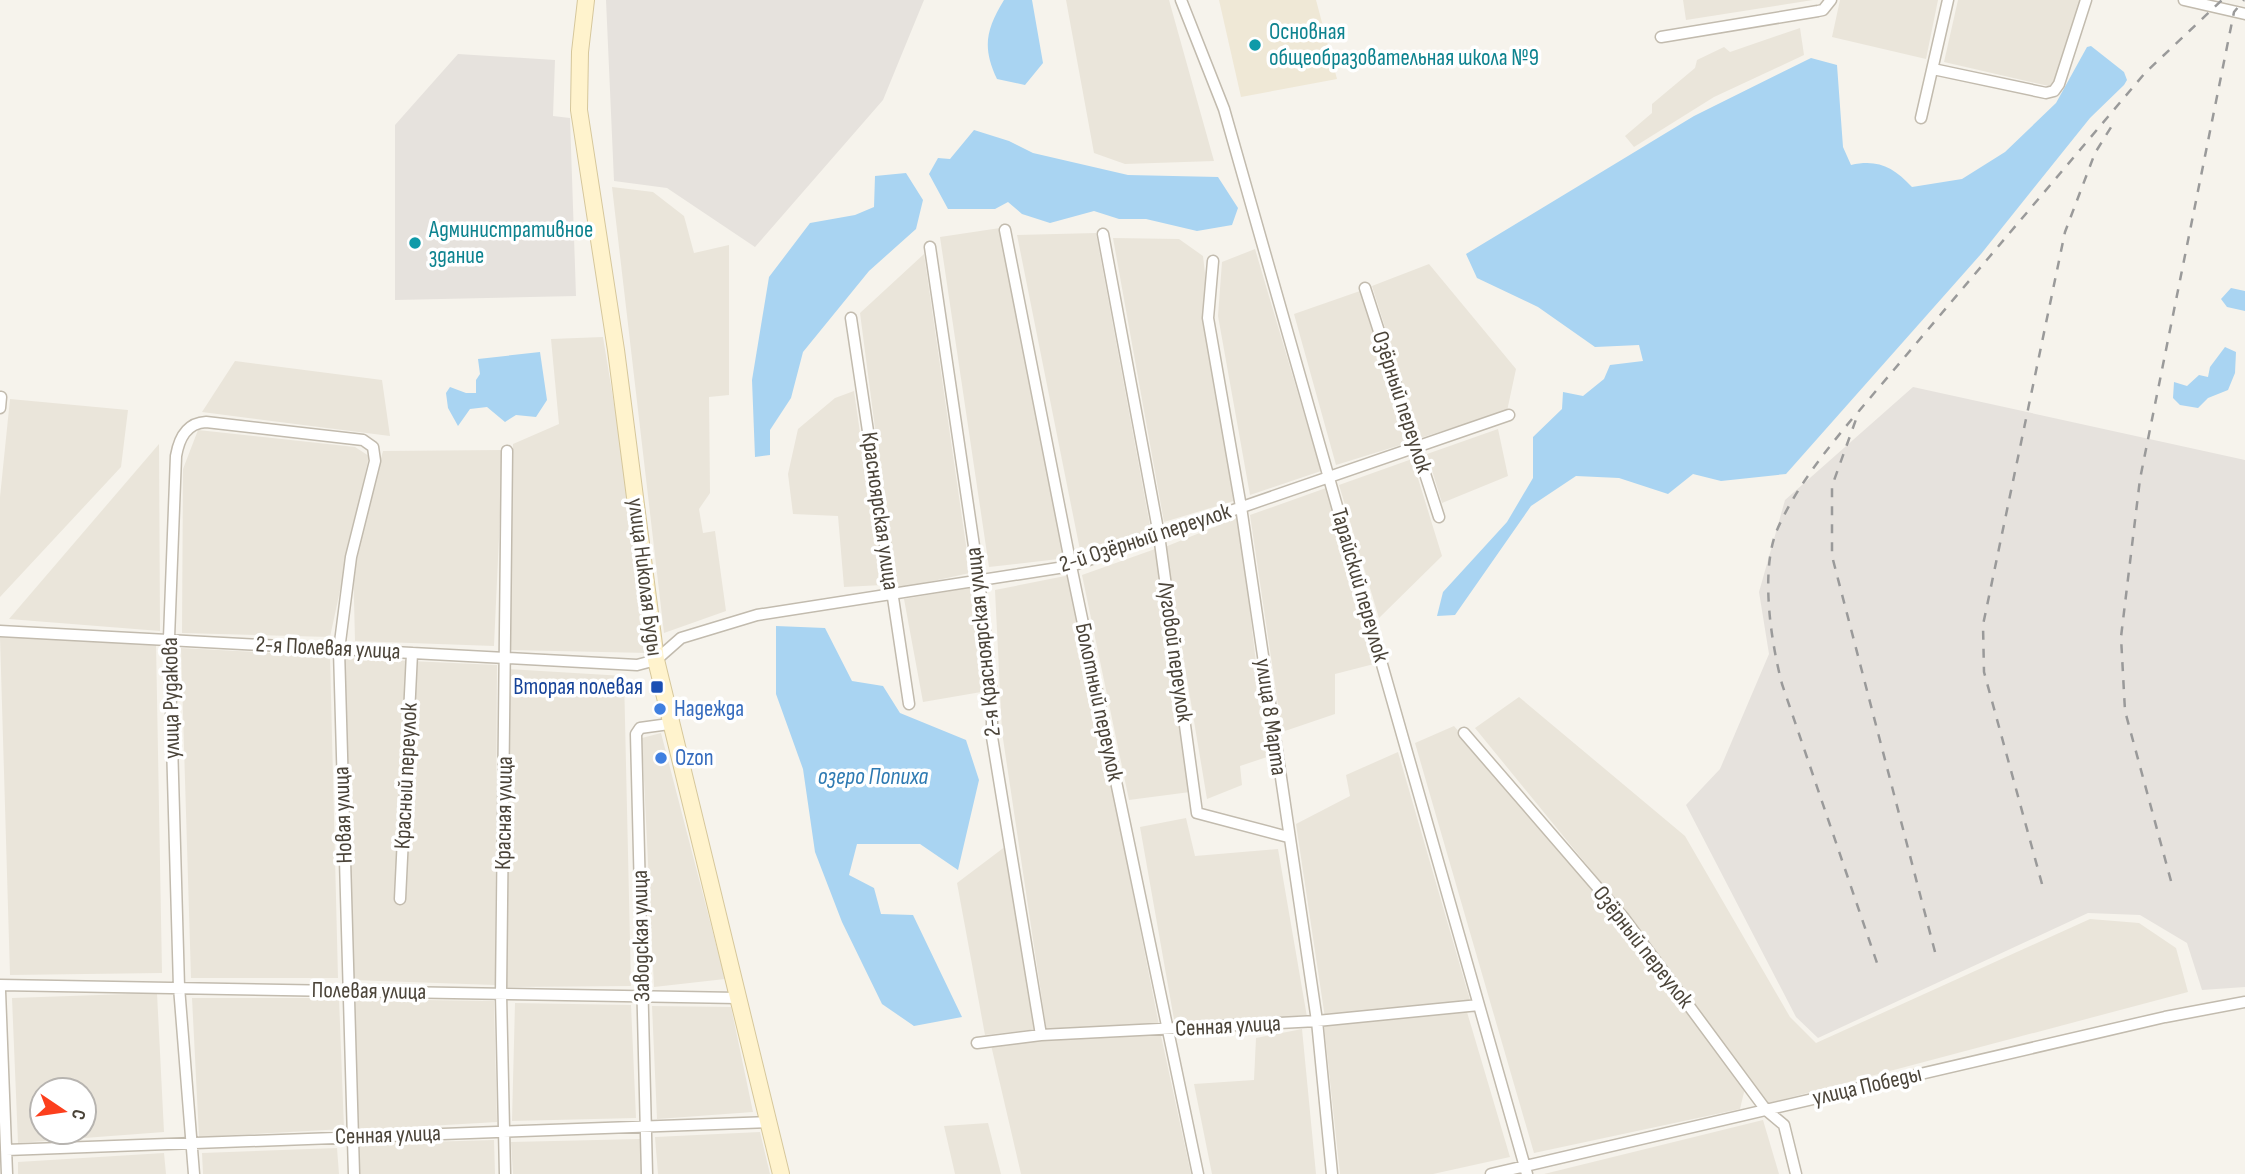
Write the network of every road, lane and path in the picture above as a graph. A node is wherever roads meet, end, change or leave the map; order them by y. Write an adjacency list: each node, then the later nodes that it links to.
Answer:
1 (586, 0): 33 (street, улица Николая Буды)
2 (1181, 0): 21 (street, Тарайский переулок)
3 (1831, 0): 8 (street)
4 (1948, 0): 9 (street)
5 (2086, 0): 9 (street)
6 (2184, 0): 7 (street)
7 (2245, 15)
8 (1661, 37)
9 (1933, 69): 10 (street)
10 (1921, 118)
11 (1005, 230): 25 (street, Болотный переулок)
12 (1103, 234): 24 (street, Луговой переулок)
13 (930, 247): 26 (street, 2-я Красноярская улица)
14 (1213, 261): 22 (street, улица 8 Марта)
15 (1365, 288): 18 (street, Озёрный переулок)
16 (851, 318): 27 (street, Красноярская улица)
17 (1509, 415): 18 (street, 2-й Озёрный переулок)
18 (1415, 448): 21 (street, 2-й Озёрный переулок); 23 (street, Озёрный переулок)
19 (507, 451): 32 (street, Красная улица)
20 (375, 461): 29 (street, улица Рудакова); 30 (street, Новая улица)
21 (1329, 478): 22 (street, 2-й Озёрный переулок); 47 (street, Тарайский переулок)
22 (1241, 507): 24 (street, 2-й Озёрный переулок); 37 (street, улица 8 Марта)
23 (1439, 517)
24 (1160, 535): 25 (street, 2-й Озёрный переулок); 37 (street, Луговой переулок)
25 (1071, 566): 26 (street, 2-й Озёрный переулок); 49 (street, Болотный переулок)
26 (979, 580): 27 (street, 2-й Озёрный переулок); 50 (street, 2-я Красноярская улица)
27 (892, 592): 33 (street, 2-й Озёрный переулок); 34 (street, Красноярская улица)
28 (0, 631): 29 (street, 2-я Полевая улица)
29 (169, 638): 30 (street, 2-я Полевая улица); 40 (street, улица Рудакова)
30 (339, 650): 31 (street, 2-я Полевая улица); 42 (street, Новая улица)
31 (412, 653): 32 (street, 2-я Полевая улица); 38 (street, Красный переулок)
32 (506, 658): 33 (street, 2-я Полевая улица); 43 (street, Красная улица)
33 (656, 660): 35 (street, улица Николая Буды)
34 (909, 704)
35 (669, 724): 44 (street, улица Николая Буды); 45 (street, Заводская улица)
36 (1464, 733): 52 (street, Озёрный переулок)
37 (1288, 837): 48 (street, улица 8 Марта)
38 (400, 899)
39 (0, 985): 40 (street, Полевая улица)
40 (179, 987): 42 (street, Полевая улица); 57 (street, улица Рудакова)
41 (0, 991): 58 (street)
42 (348, 991): 43 (street, Полевая улица); 56 (street, Новая улица)
43 (500, 994): 45 (street, Полевая улица); 55 (street, Красная улица)
44 (738, 998): 45 (street, Полевая улица); 53 (street, улица Николая Буды)
45 (642, 999): 54 (street, Заводская улица)
46 (2245, 1002): 52 (street, улица Победы)
47 (1479, 1005): 48 (street, Сенная улица); 59 (street, Тарайский переулок)
48 (1317, 1021): 49 (street, Сенная улица); 67 (street, улица 8 Марта)
49 (1167, 1029): 50 (street, Сенная улица); 66 (street, Болотный переулок)
50 (1041, 1035): 51 (street, Сенная улица)
51 (976, 1043)
52 (1766, 1110): 59 (street, улица Победы); 69 (street, Озёрный переулок)
53 (769, 1122): 54 (street, Сенная улица); 65 (street, улица Николая Буды)
54 (644, 1126): 55 (street, Сенная улица); 64 (street, Заводская улица)
55 (504, 1131): 56 (street, Сенная улица); 63 (street, Красная улица)
56 (352, 1137): 57 (street, Сенная улица); 62 (street, Новая улица)
57 (193, 1143): 58 (street, Сенная улица); 61 (street, улица Рудакова)
58 (6, 1150): 60 (street)
59 (1526, 1170): 68 (street, улица Победы)
60 (7, 1174)
61 (194, 1174)
62 (354, 1174)
63 (505, 1174)
64 (647, 1174)
65 (782, 1174)
66 (1198, 1174)
67 (1332, 1174)
68 (1491, 1174)
69 (1796, 1174)

